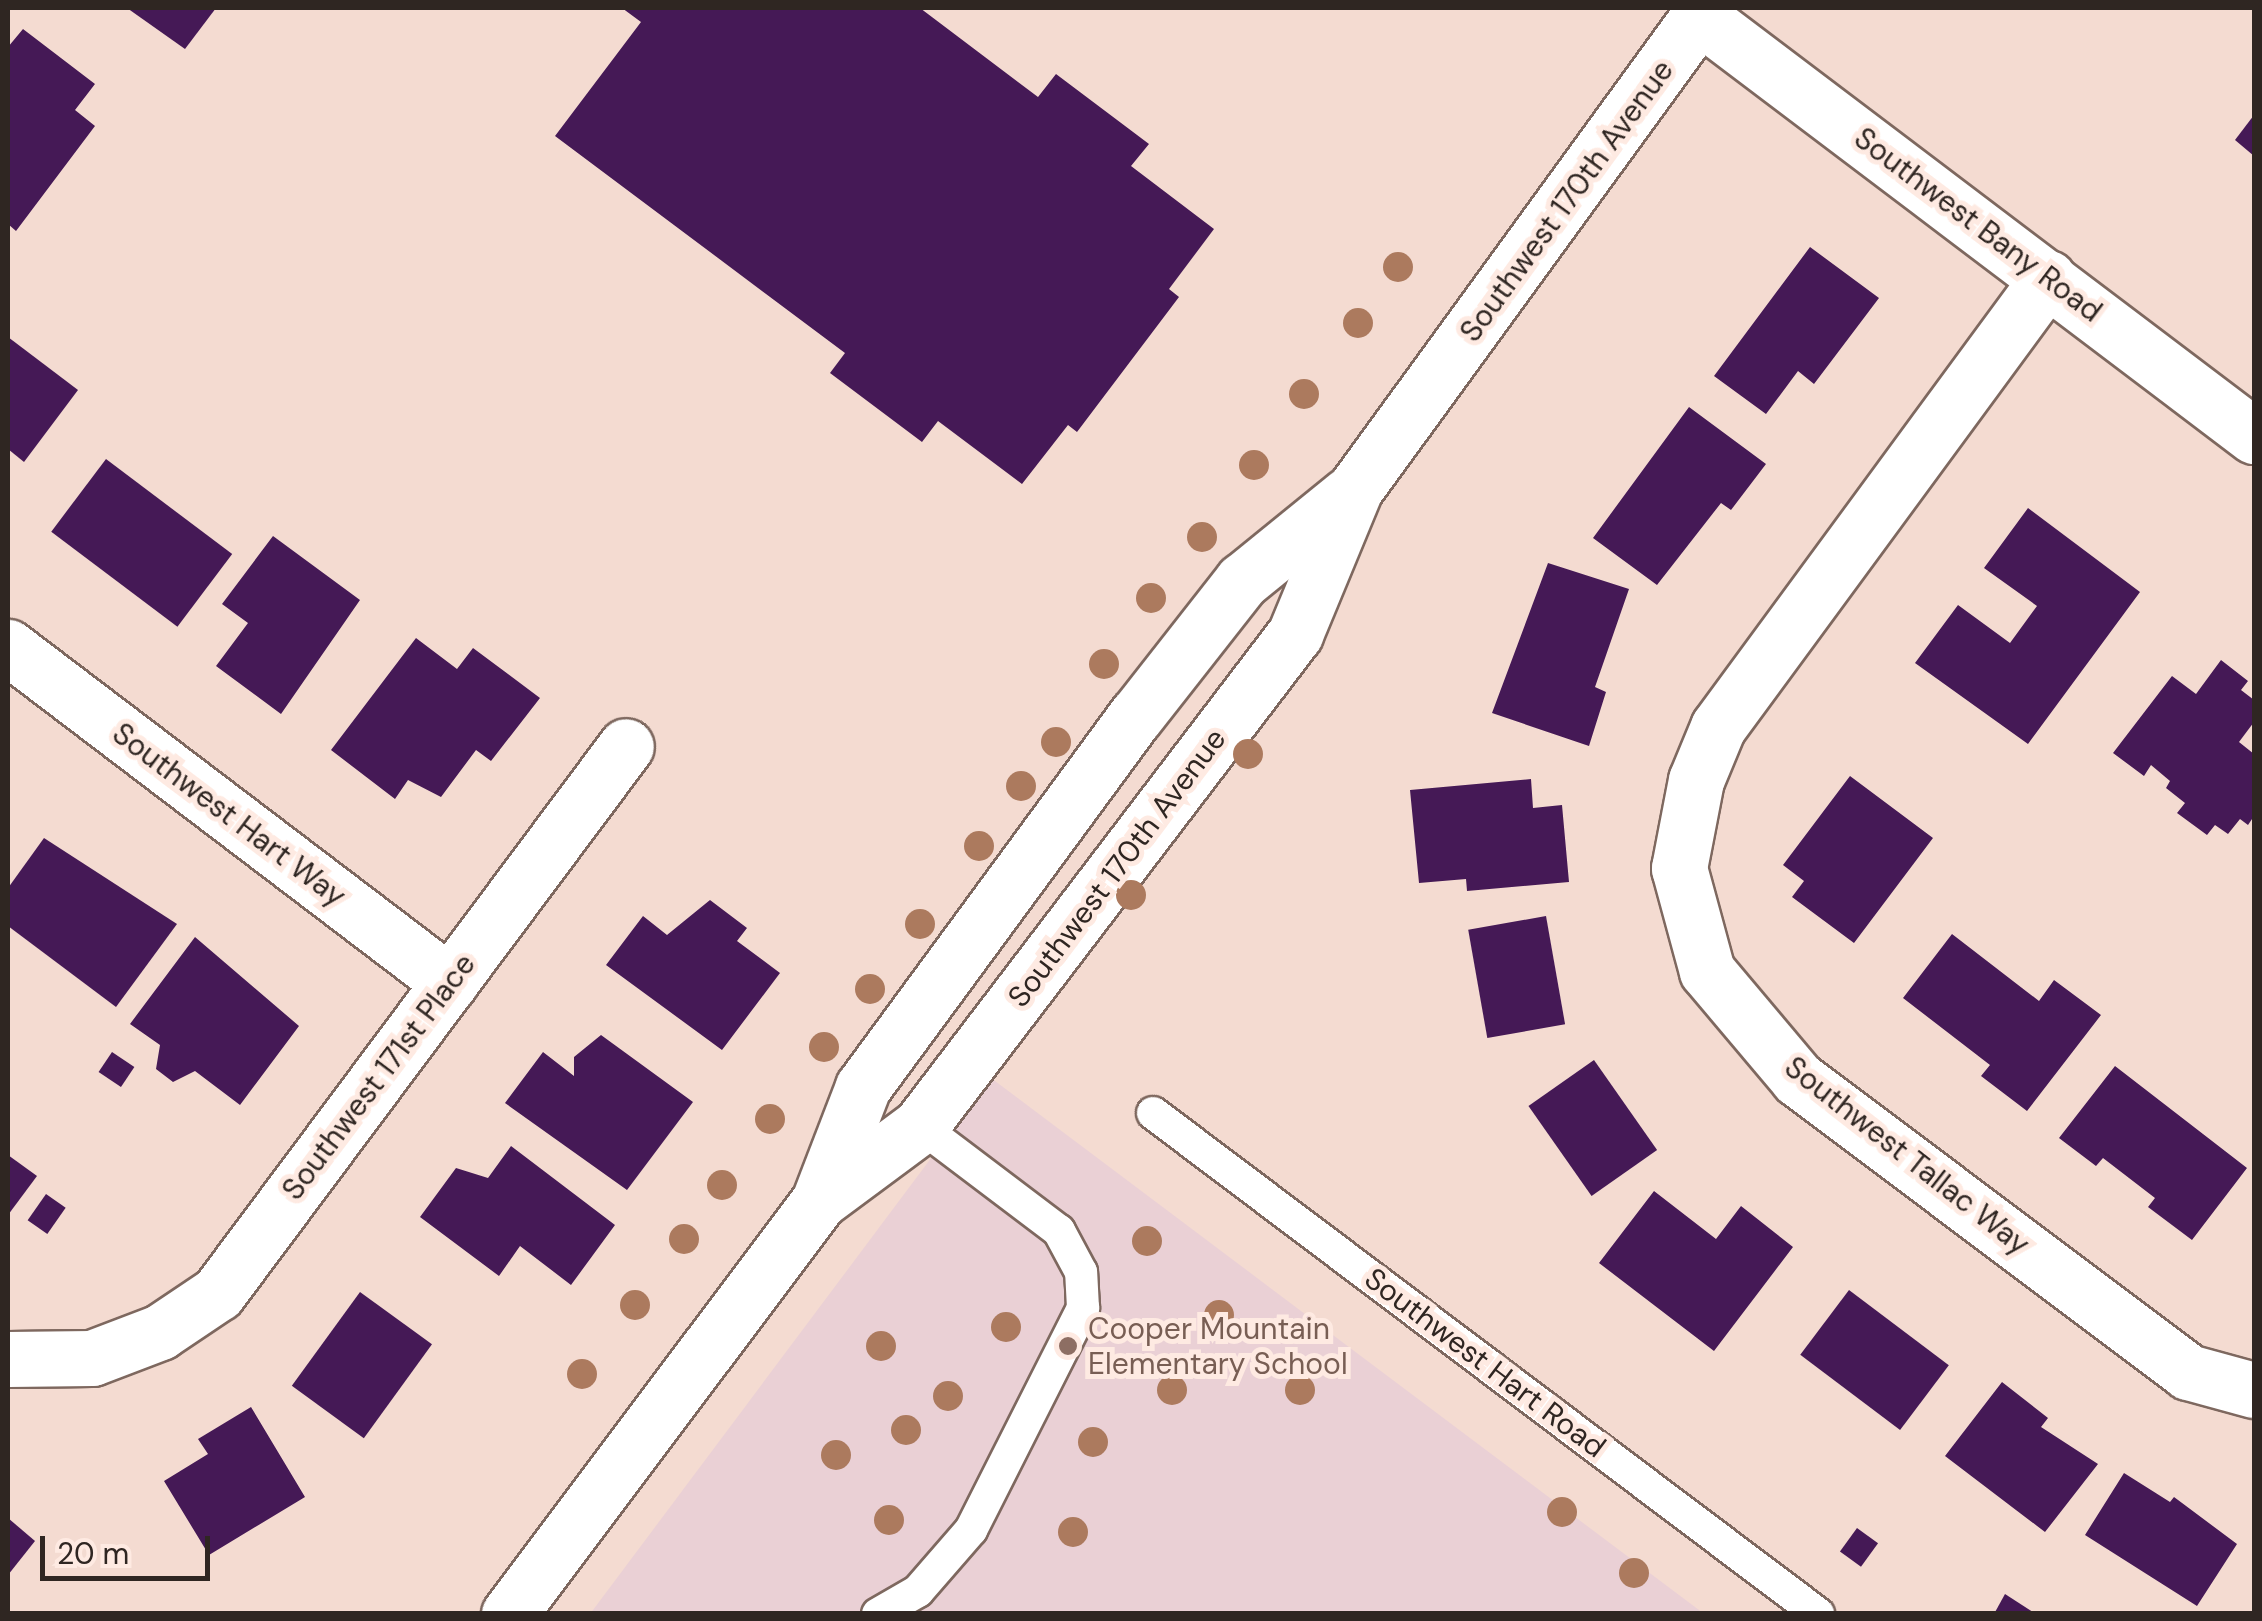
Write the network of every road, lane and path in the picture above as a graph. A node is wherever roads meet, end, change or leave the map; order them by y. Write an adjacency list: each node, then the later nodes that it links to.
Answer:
1 (1702, 12): 2 (main road, Southwest Bany Road); 4 (main road, Southwest 170th Avenue)
2 (2048, 278): 3 (main road, Southwest Bany Road); 12 (main road, Southwest Tallac Way)
3 (2254, 436)
4 (1355, 489): 9 (main road, Southwest 170th Avenue); 10 (main road, Southwest 170th Avenue)
5 (8, 647): 7 (main road, Southwest Hart Way)
6 (626, 746): 7 (main road, Southwest 171st Place)
7 (450, 983): 11 (main road, Southwest 171st Place)
8 (1153, 1112): 15 (lane, Southwest Hart Road)
9 (920, 1126): 10 (main road, Southwest 170th Avenue); 14 (lane)
10 (818, 1201): 13 (main road, Southwest 170th Avenue)
11 (8, 1359)
12 (2254, 1390)
13 (508, 1614)
14 (878, 1614)
15 (1818, 1614)

